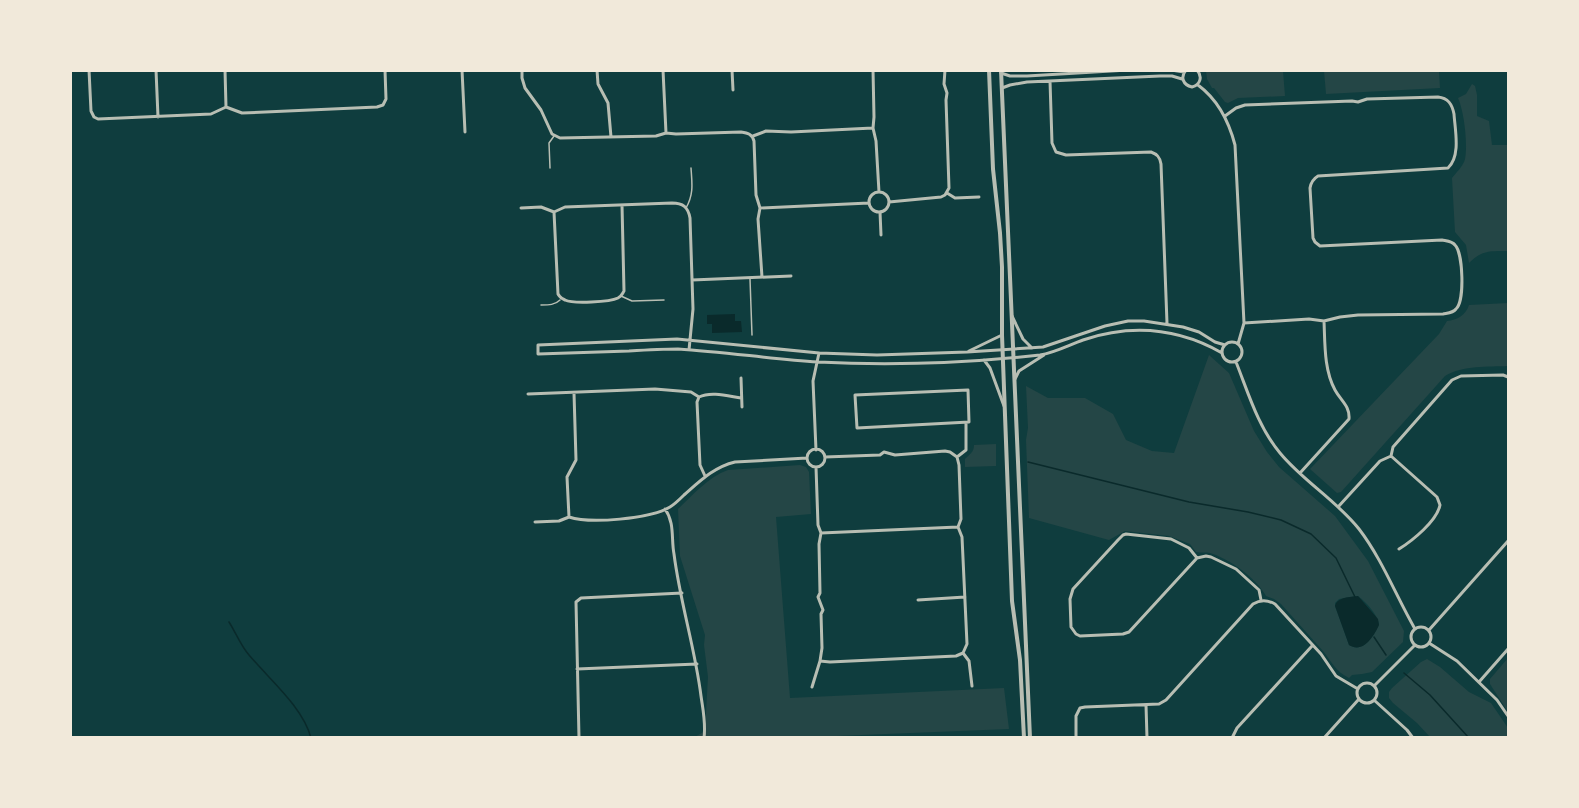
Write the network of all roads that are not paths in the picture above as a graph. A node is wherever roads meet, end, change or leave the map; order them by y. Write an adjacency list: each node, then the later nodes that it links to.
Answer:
1 (89, 70): 25 (street)
2 (156, 70): 25 (street)
3 (225, 70): 23 (street)
4 (385, 70): 23 (street)
5 (462, 70): 27 (street)
6 (522, 70): 29 (street)
7 (597, 70): 31 (street)
8 (663, 70): 28 (street)
9 (732, 70): 22 (street)
10 (873, 70): 26 (street)
11 (945, 70): 35 (street)
12 (989, 70): 59 (street)
13 (1128, 70): 17 (street)
14 (1172, 70): 16 (street)
15 (1197, 70): 20 (street)
16 (1185, 71): 18 (street)
17 (1001, 72): 21 (street)
18 (1182, 80): 19 (street); 20 (street)
19 (1050, 81): 21 (street); 56 (street)
20 (1198, 85): 24 (street)
21 (1002, 88): 54 (street)
22 (733, 90)
23 (226, 107): 25 (street)
24 (1225, 116): 55 (street); 57 (street)
25 (158, 117)
26 (873, 128): 30 (street); 34 (street)
27 (465, 132)
28 (666, 133): 30 (street); 31 (street)
29 (554, 136): 31 (street); 32 (lane)
30 (752, 136): 42 (street)
31 (611, 137)
32 (549, 168)
33 (691, 168): 41 (lane)
34 (879, 192): 37 (street); 38 (street)
35 (947, 193): 36 (street); 37 (street)
36 (979, 196)
37 (889, 202): 44 (street)
38 (869, 203): 42 (street); 44 (street)
39 (622, 205): 41 (street); 43 (street); 50 (street)
40 (521, 208): 43 (street)
41 (686, 208): 49 (street)
42 (760, 208): 47 (street)
43 (554, 212): 51 (street)
44 (880, 212): 45 (street)
45 (881, 235)
46 (791, 276): 47 (street)
47 (762, 277): 48 (street)
48 (750, 278): 49 (street); 58 (lane)
49 (693, 280): 60 (street)
50 (621, 296): 51 (street); 52 (lane)
51 (561, 298): 53 (lane)
52 (664, 300)
53 (542, 305)
54 (1011, 314): 63 (street); 66 (street)
55 (1324, 321): 57 (street); 92 (street)
56 (1167, 323): 62 (street); 63 (street)
57 (1244, 323): 61 (street)
58 (752, 334)
59 (1002, 335): 65 (street); 67 (street)
60 (690, 340): 64 (street); 64 (street); 68 (street)
61 (1238, 344): 62 (street); 75 (street)
62 (1225, 345): 69 (street)
63 (1033, 348): 66 (street)
64 (689, 350): 74 (street)
65 (1003, 350): 66 (street); 67 (street); 72 (street)
66 (1013, 350): 71 (street)
67 (968, 352): 68 (street)
68 (819, 353): 74 (street)
69 (1222, 353): 70 (street); 75 (street)
70 (1045, 354): 71 (street); 78 (street)
71 (1014, 356): 72 (street); 78 (street)
72 (1003, 357): 73 (street); 83 (street)
73 (983, 359): 74 (street); 83 (street)
74 (817, 362): 86 (street)
75 (1236, 362): 92 (street)
76 (1509, 377): 87 (street)
77 (741, 378): 82 (street)
78 (1015, 380): 129 (street)
79 (574, 393): 80 (street); 81 (street); 96 (street)
80 (528, 394)
81 (699, 397): 82 (street); 93 (street)
82 (741, 398): 84 (street)
83 (1005, 407): 128 (street)
84 (742, 408)
85 (966, 423): 85 (street); 89 (street)
86 (816, 450): 88 (street); 90 (street)
87 (1391, 456): 94 (street); 101 (street)
88 (825, 457): 89 (street); 91 (street)
89 (957, 457): 98 (street)
90 (807, 458): 91 (street); 93 (street)
91 (816, 467): 99 (street)
92 (1300, 473): 94 (street)
93 (705, 476): 95 (street)
94 (1338, 507): 107 (street)
95 (665, 509): 96 (street); 103 (street)
96 (569, 517): 97 (street)
97 (535, 522)
98 (958, 527): 99 (street); 104 (street)
99 (821, 533): 114 (street)
100 (1509, 541): 108 (street)
101 (1399, 549)
102 (1197, 558): 102 (street); 106 (street)
103 (682, 593): 115 (street); 116 (street)
104 (965, 597): 105 (street); 113 (street)
105 (918, 600)
106 (1261, 600): 111 (street); 124 (street)
107 (1415, 629): 108 (street); 110 (street)
108 (1429, 630): 109 (street)
109 (1429, 644): 110 (street); 117 (street)
110 (1414, 645): 119 (street)
111 (1312, 646): 121 (street); 132 (street)
112 (1509, 649): 117 (street)
113 (963, 653): 114 (street); 118 (street)
114 (820, 661): 120 (street)
115 (697, 664): 116 (street); 127 (street)
116 (577, 669): 126 (street)
117 (1479, 682): 125 (street)
118 (972, 686)
119 (1374, 686): 121 (street); 123 (street)
120 (812, 687)
121 (1358, 688): 122 (street)
122 (1359, 699): 123 (street); 133 (street)
123 (1374, 700): 134 (street)
124 (1146, 705): 130 (street); 131 (street)
125 (1509, 716)
126 (579, 738)
127 (704, 738)
128 (1024, 738)
129 (1030, 738)
130 (1076, 738)
131 (1148, 738)
132 (1232, 738)
133 (1324, 738)
134 (1413, 738)

